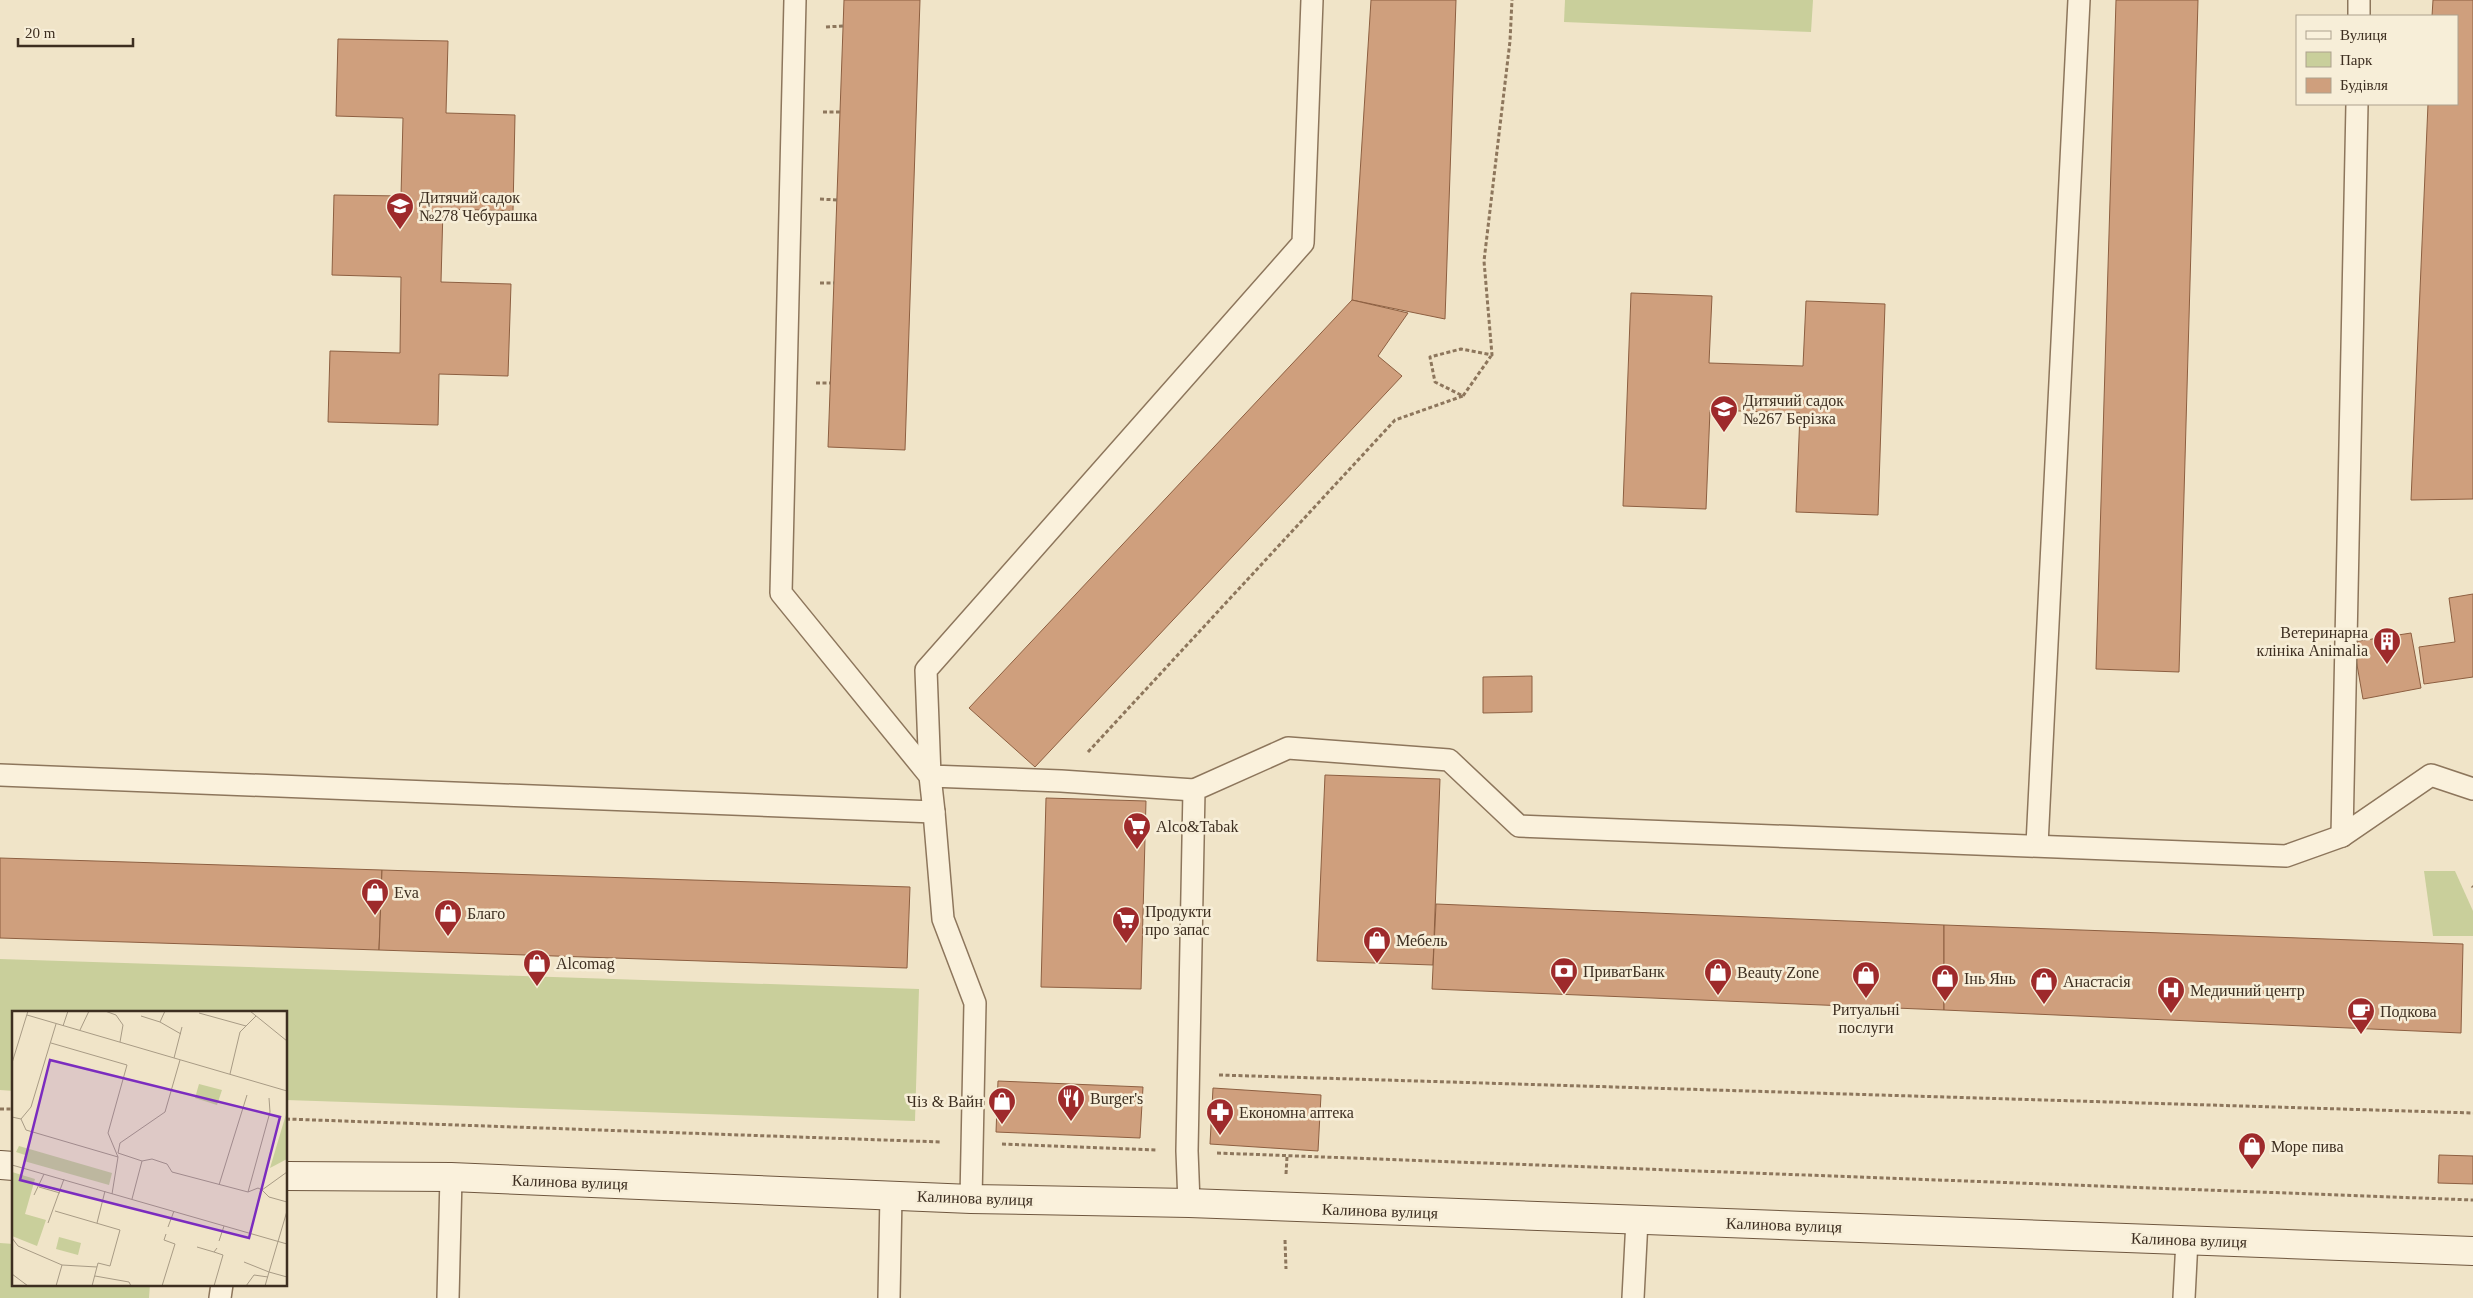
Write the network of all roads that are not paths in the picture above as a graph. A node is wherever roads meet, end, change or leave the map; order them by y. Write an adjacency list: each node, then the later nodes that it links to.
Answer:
1 (795, 0): 8 (lane)
2 (1312, 0): 8 (lane)
3 (2079, 0): 13 (lane)
4 (2359, 0): 5 (lane)
5 (2359, 15)
6 (2357, 105): 12 (lane)
7 (0, 775): 11 (lane)
8 (930, 776): 10 (lane); 11 (lane)
9 (2473, 788): 12 (lane)
10 (1194, 790): 13 (lane); 18 (lane)
11 (934, 812): 17 (lane)
12 (2342, 836): 13 (lane)
13 (2037, 845)
14 (288, 1176): 15 (main road, Калинова вулиця)
15 (451, 1178): 16 (main road, Калинова вулиця); 22 (lane)
16 (891, 1195): 17 (main road, Калинова вулиця); 23 (lane)
17 (971, 1199): 18 (main road, Калинова вулиця)
18 (1189, 1203): 19 (main road, Калинова вулиця)
19 (1637, 1220): 20 (main road, Калинова вулиця); 24 (lane)
20 (2187, 1240): 21 (main road, Калинова вулиця); 25 (lane)
21 (2473, 1250)
22 (448, 1298)
23 (889, 1298)
24 (1633, 1298)
25 (2184, 1298)

